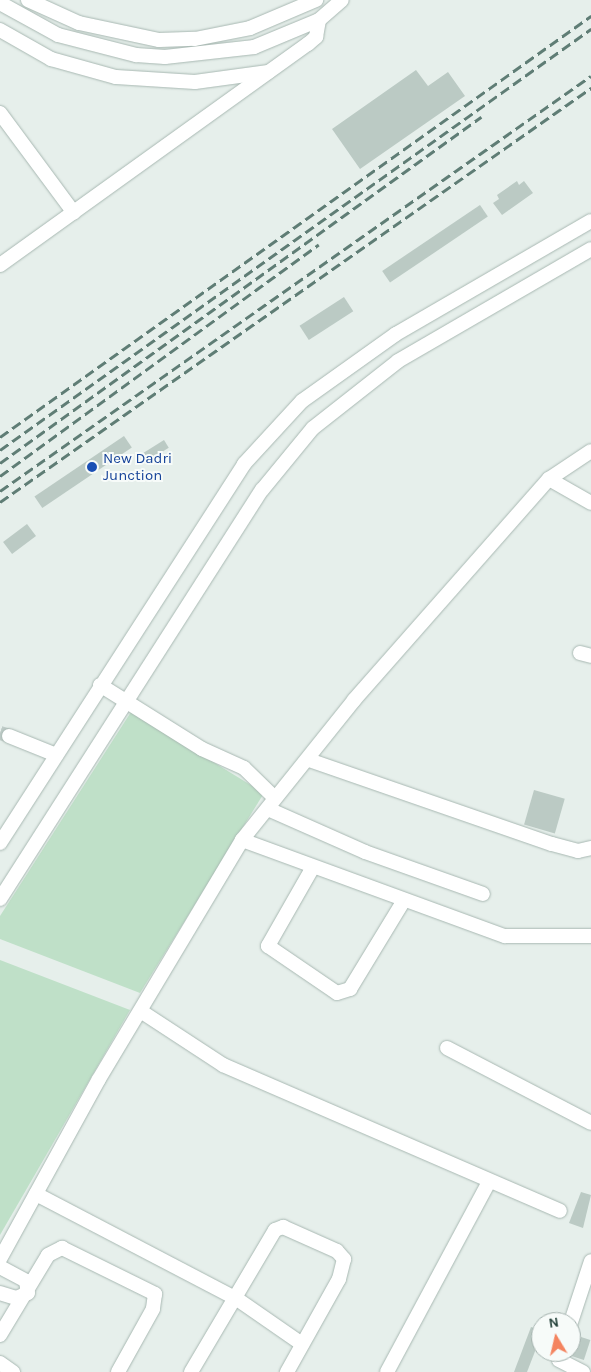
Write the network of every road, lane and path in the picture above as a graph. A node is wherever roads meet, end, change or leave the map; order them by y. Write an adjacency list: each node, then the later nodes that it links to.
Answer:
1 (28, 0): 2 (street)
2 (316, 0)
3 (342, 0): 5 (street)
4 (0, 3): 5 (street)
5 (319, 20): 7 (street)
6 (0, 30): 7 (street)
7 (273, 71): 9 (street)
8 (0, 113): 9 (street)
9 (74, 212): 12 (street)
10 (591, 221): 16 (street)
11 (591, 249): 17 (street)
12 (0, 265)
13 (591, 450): 14 (street)
14 (549, 479): 15 (street); 20 (street)
15 (591, 502)
16 (100, 685): 17 (street); 19 (street)
17 (124, 702): 21 (street); 27 (street)
18 (10, 736): 19 (street)
19 (56, 755): 23 (street)
20 (309, 760): 21 (street); 24 (street)
21 (271, 803): 22 (street); 26 (street)
22 (242, 840): 25 (street); 30 (street)
23 (0, 843)
24 (591, 848)
25 (313, 867): 28 (street); 28 (street)
26 (483, 894)
27 (0, 899)
28 (403, 902): 29 (street)
29 (591, 936)
30 (142, 1012): 33 (street); 34 (street)
31 (447, 1048): 32 (street)
32 (591, 1123)
33 (489, 1182): 35 (street); 51 (street)
34 (36, 1194): 36 (street); 41 (street)
35 (560, 1211)
36 (0, 1259)
37 (591, 1260): 42 (street)
38 (0, 1267): 40 (street)
39 (0, 1293): 40 (street)
40 (28, 1293): 43 (street); 48 (street)
41 (237, 1299): 44 (street); 44 (street); 49 (street)
42 (574, 1312)
43 (0, 1335)
44 (302, 1344): 50 (street)
45 (563, 1362): 52 (street)
46 (0, 1363): 47 (street)
47 (13, 1372)
48 (118, 1372)
49 (191, 1372)
50 (287, 1372)
51 (387, 1372)
52 (583, 1372)

